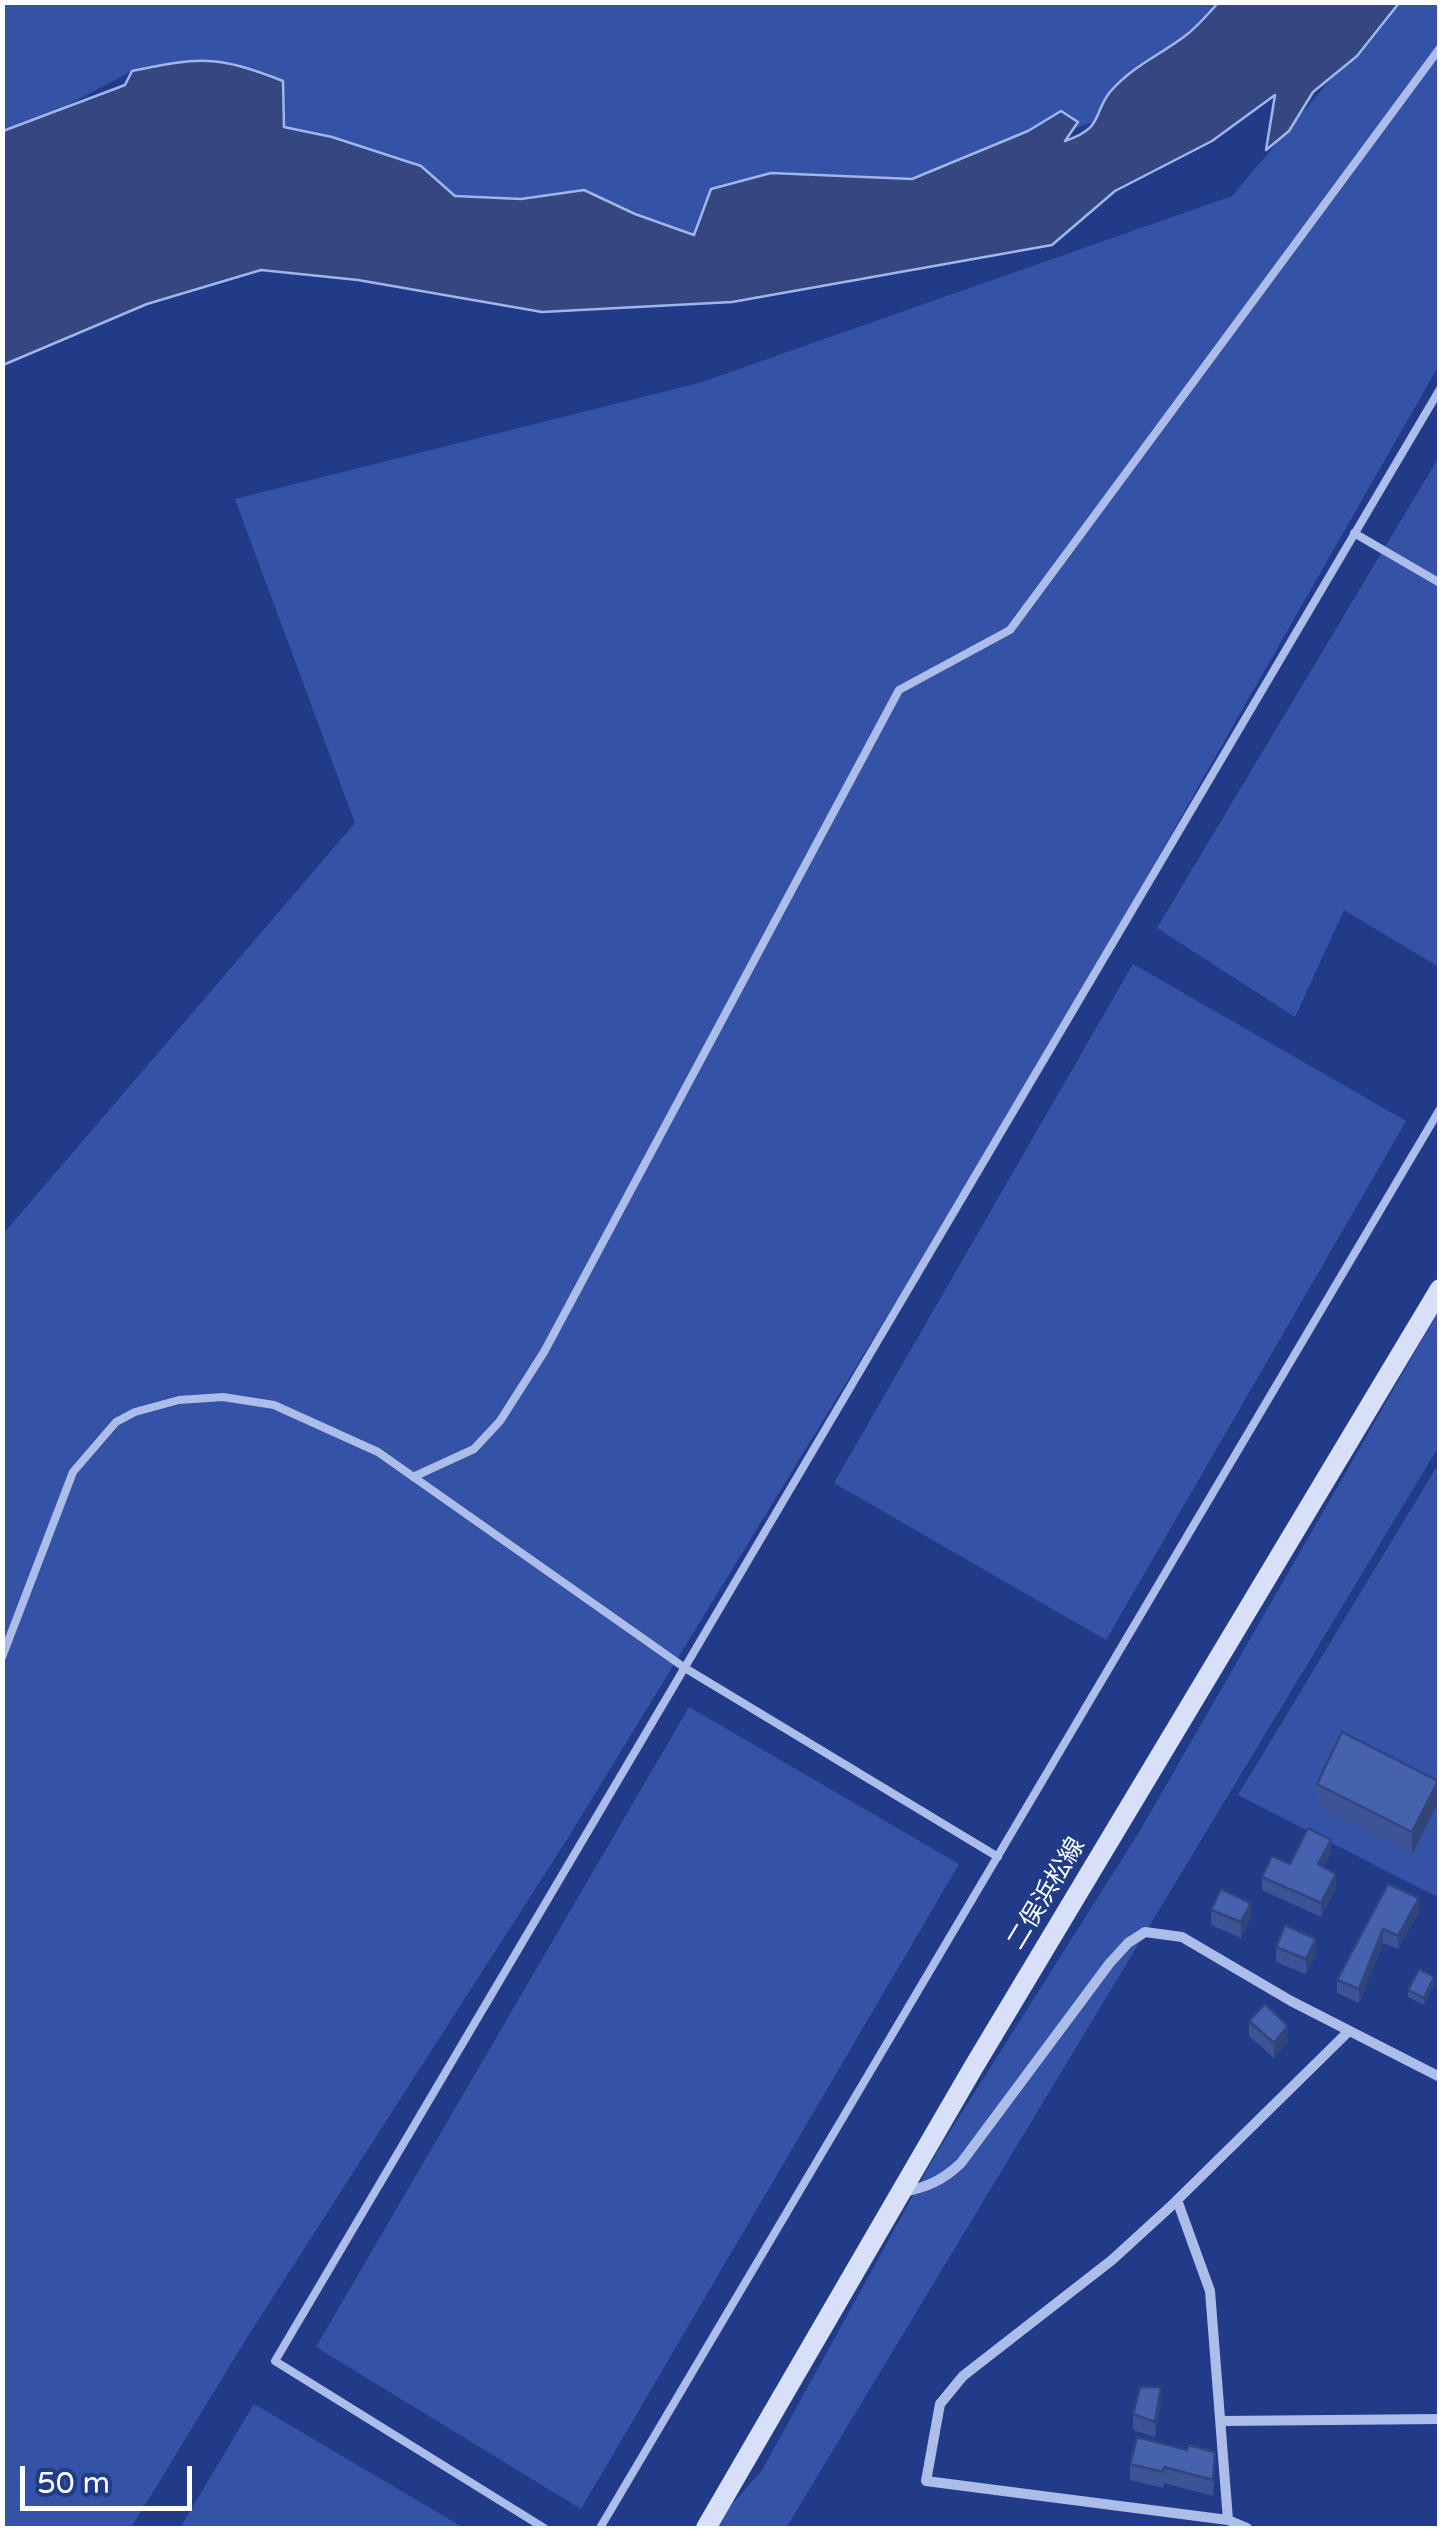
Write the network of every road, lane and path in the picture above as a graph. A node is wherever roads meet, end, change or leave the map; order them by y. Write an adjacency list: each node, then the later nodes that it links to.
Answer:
1 (1440, 48): 7 (lane)
2 (1440, 389): 3 (lane)
3 (1354, 533): 4 (lane); 9 (lane)
4 (1440, 583)
5 (1440, 1109): 10 (lane)
6 (1440, 1290): 13 (main road, 二俣浜松線)
7 (413, 1476): 8 (lane); 9 (lane)
8 (2, 1657)
9 (684, 1668): 10 (lane); 18 (lane)
10 (998, 1857): 19 (lane)
11 (1349, 2031): 12 (street); 13 (street); 14 (street)
12 (1440, 2077)
13 (902, 2192): 20 (main road, 二俣浜松線)
14 (1177, 2200): 16 (street); 17 (street)
15 (1440, 2419): 16 (street)
16 (1221, 2422): 17 (street)
17 (1228, 2520): 21 (street)
18 (544, 2528)
19 (600, 2528)
20 (706, 2528)
21 (1247, 2528)

